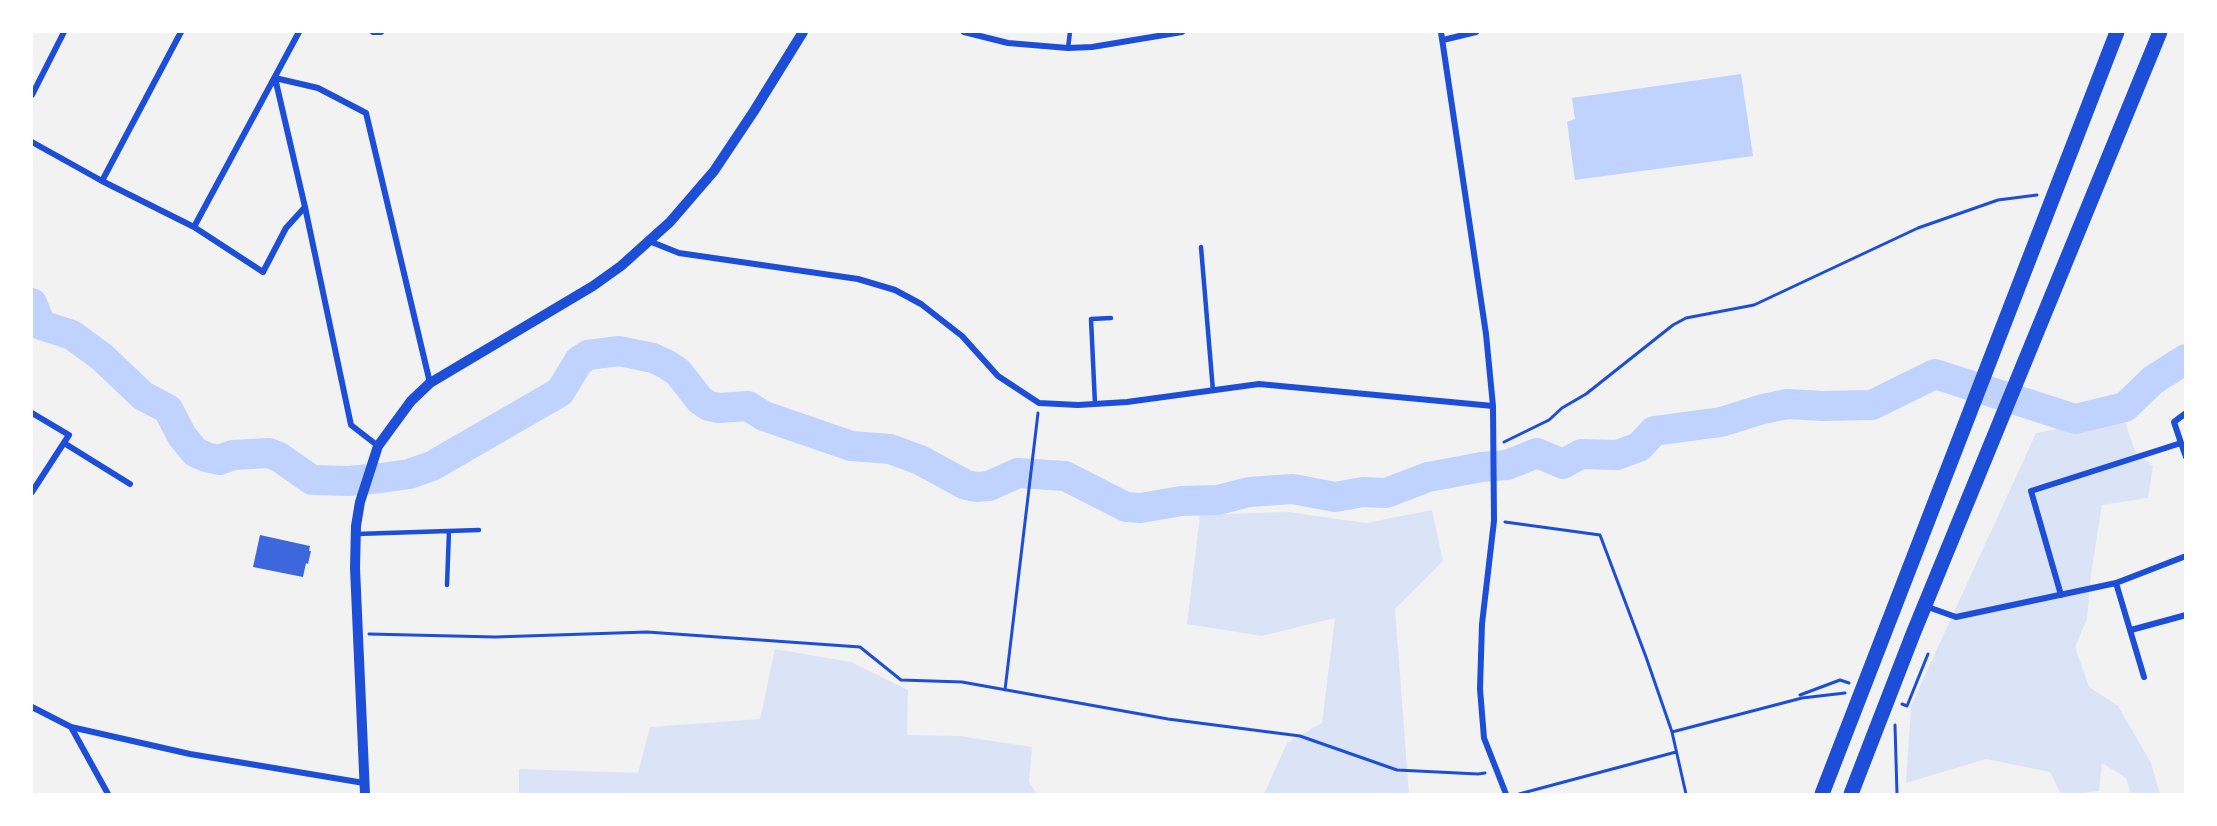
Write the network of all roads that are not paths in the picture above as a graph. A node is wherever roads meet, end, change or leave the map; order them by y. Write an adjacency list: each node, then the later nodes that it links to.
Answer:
1 (64, 32): 17 (street)
2 (181, 32): 19 (street)
3 (299, 32): 16 (street)
4 (374, 32): 5 (street)
5 (381, 32)
6 (803, 32): 22 (street)
7 (964, 32): 15 (street)
8 (1070, 32): 15 (lane)
9 (1182, 32): 15 (street)
10 (1442, 32): 14 (street)
11 (1476, 32): 14 (street)
12 (2117, 32): 53 (highway)
13 (2160, 32): 44 (highway)
14 (1443, 40): 28 (street)
15 (1068, 48)
16 (274, 78): 20 (street); 21 (street); 25 (street)
17 (32, 94)
18 (32, 142): 19 (street)
19 (102, 181): 21 (street)
20 (305, 207): 21 (street); 33 (street)
21 (194, 227)
22 (649, 241): 25 (street); 27 (street)
23 (1201, 247): 26 (lane)
24 (1111, 318): 27 (lane)
25 (430, 383): 33 (street)
26 (1213, 391): 27 (street); 28 (street)
27 (1095, 404)
28 (1493, 406): 52 (street)
29 (32, 413): 31 (street)
30 (2186, 413): 32 (street)
31 (64, 443): 35 (street); 36 (street)
32 (2181, 443): 34 (street); 43 (street)
33 (376, 451): 39 (street)
34 (2186, 457)
35 (130, 484)
36 (32, 492)
37 (479, 530): 38 (lane)
38 (449, 531): 39 (lane); 42 (lane)
39 (356, 534): 50 (street)
40 (2186, 556): 41 (street)
41 (2116, 583): 43 (street); 46 (street)
42 (447, 585)
43 (2061, 595): 44 (street)
44 (1925, 606): 54 (highway)
45 (2186, 615): 46 (street)
46 (2130, 630): 47 (street)
47 (2144, 677)
48 (32, 707): 49 (street)
49 (71, 727): 50 (street); 51 (street)
50 (364, 789)
51 (108, 795)
52 (1506, 795)
53 (1822, 795)
54 (1851, 795)

